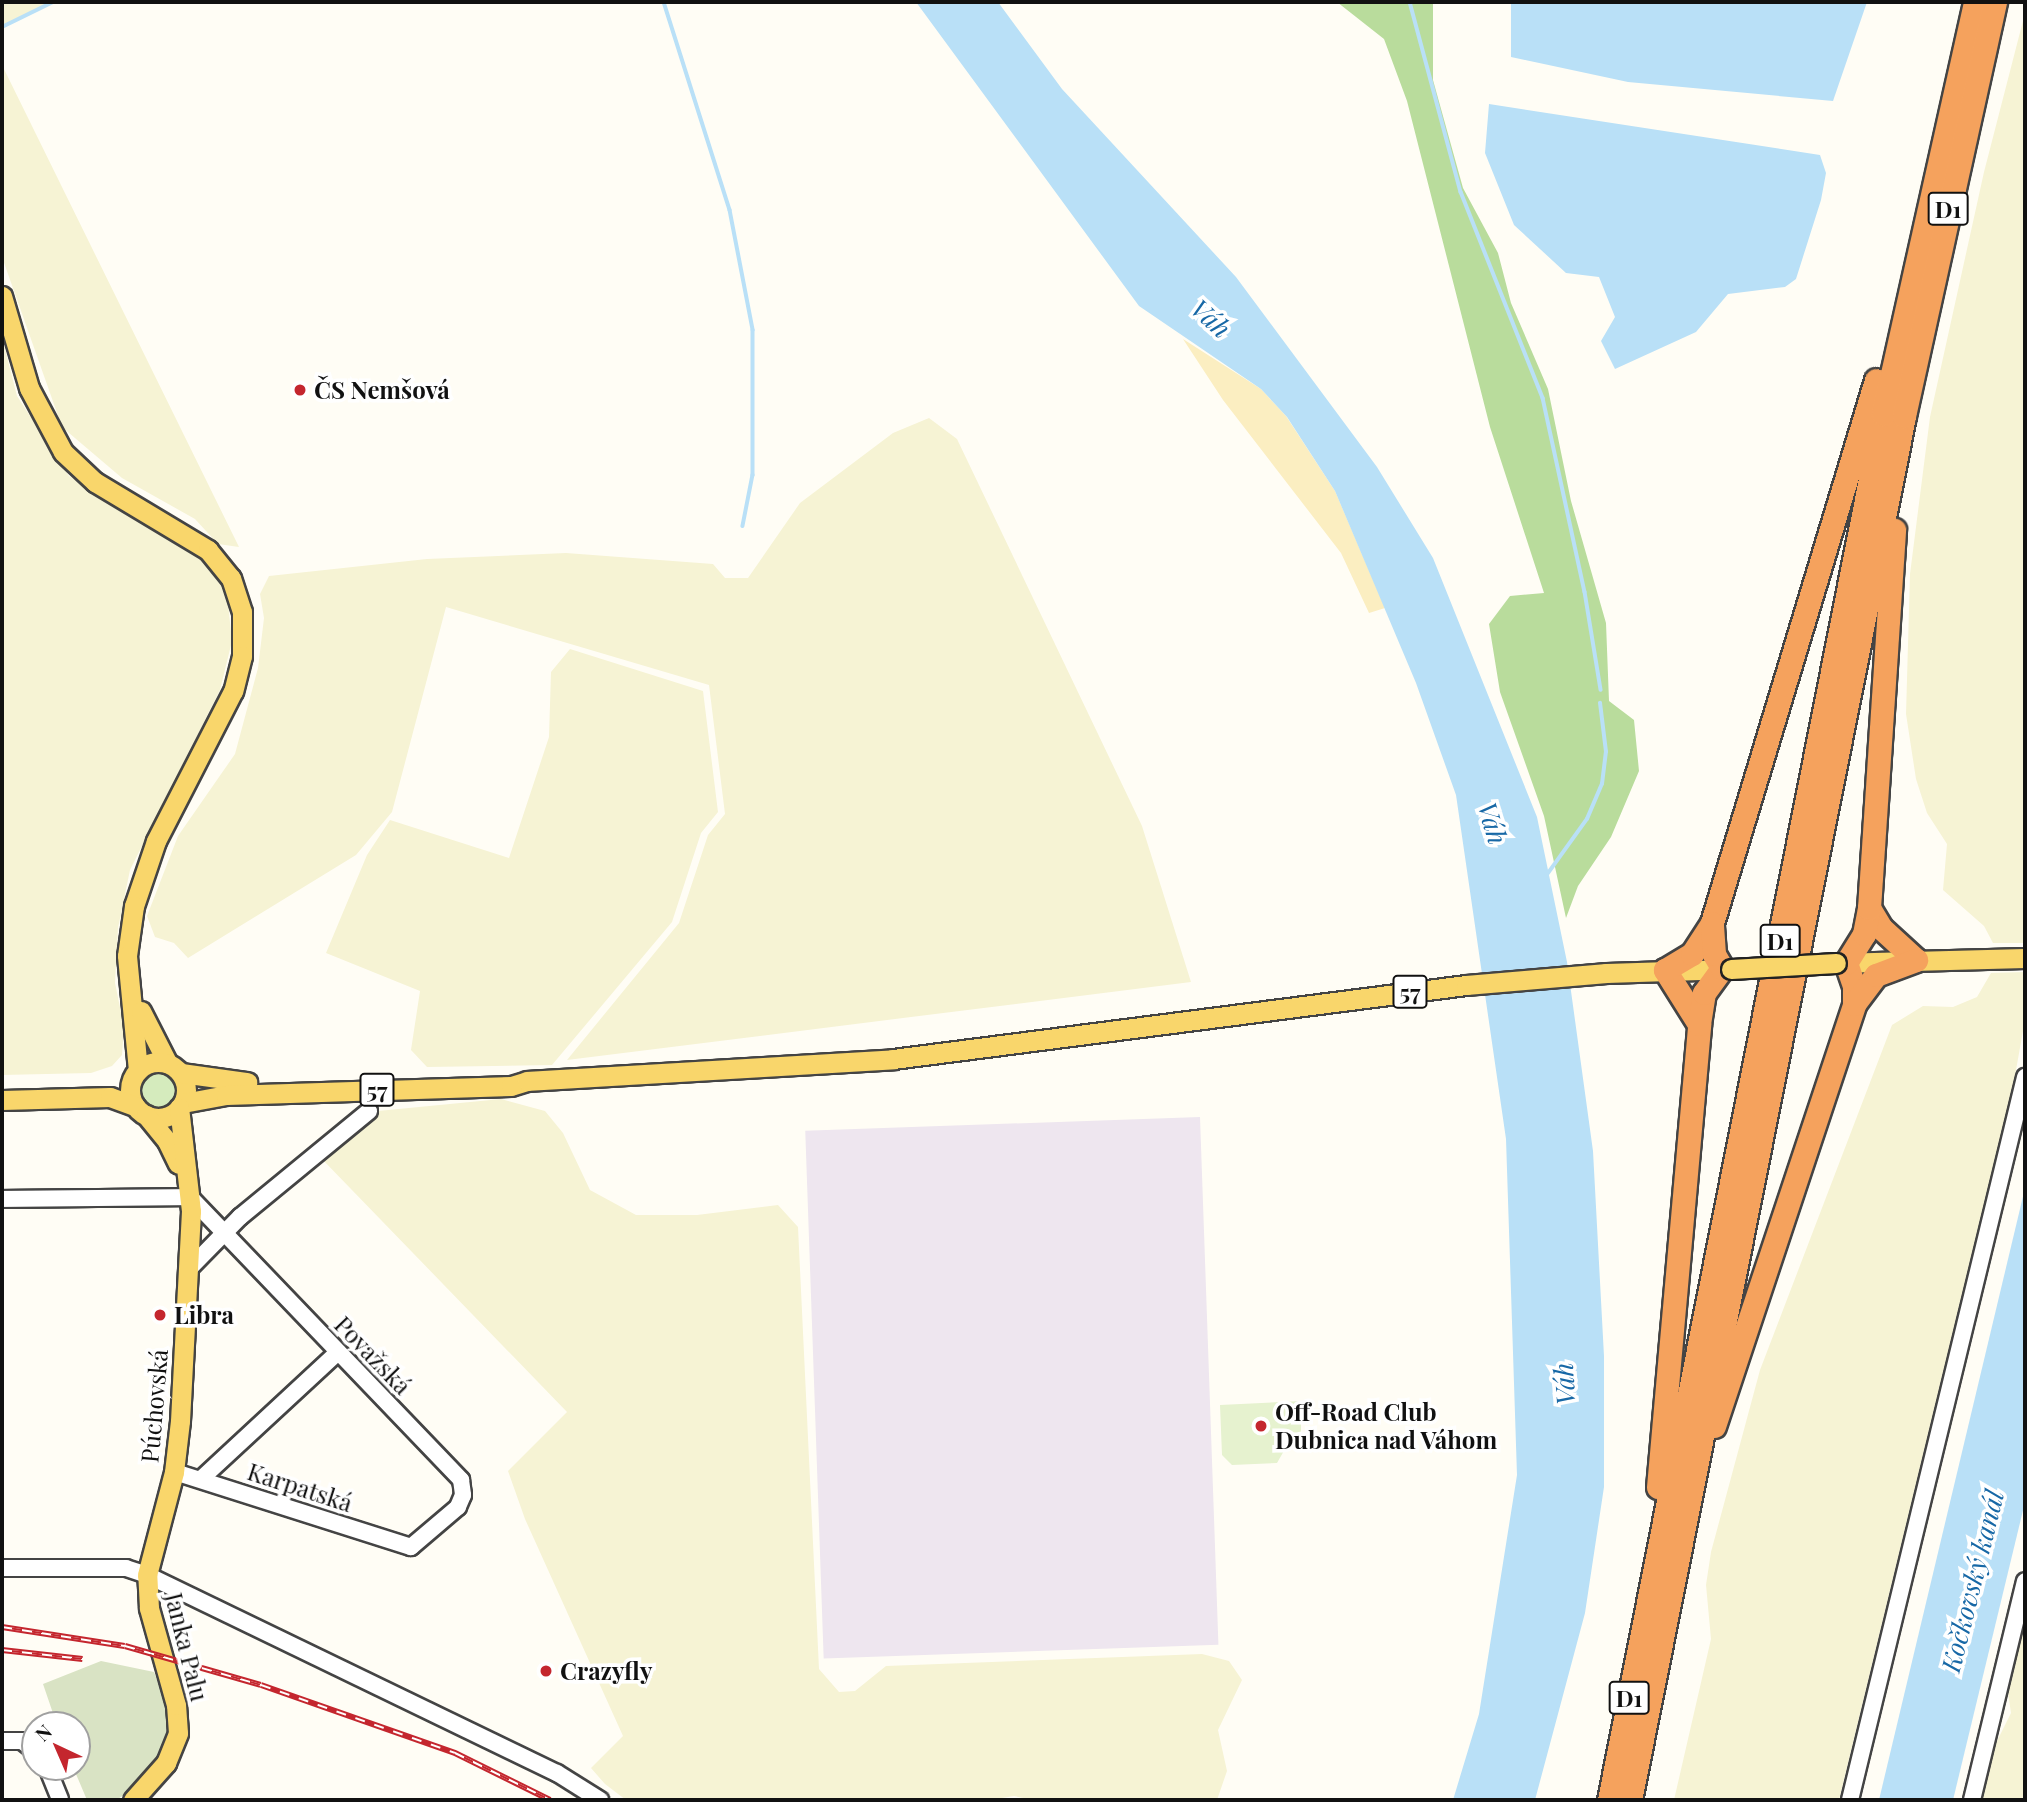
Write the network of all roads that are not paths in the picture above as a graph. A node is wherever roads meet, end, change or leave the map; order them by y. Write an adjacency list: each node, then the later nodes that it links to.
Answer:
1 (1975, 2): 3 (highway, D1)
2 (1995, 2): 5 (highway, D1)
3 (1910, 286): 7 (highway); 37 (highway, D1)
4 (2, 296): 13 (main road)
5 (1903, 416): 6 (highway); 30 (highway, D1)
6 (1869, 908): 9 (highway); 10 (highway)
7 (1712, 923): 11 (highway); 12 (highway)
8 (2025, 958): 9 (main road, 57)
9 (1916, 960): 10 (main road, 57); 14 (highway)
10 (1841, 963): 11 (main road, 57, bridge); 14 (highway)
11 (1726, 969): 12 (main road, 57); 15 (highway)
12 (1660, 970): 15 (highway); 19 (main road, 57)
13 (131, 988): 16 (main road); 17 (main road)
14 (1854, 1004): 30 (highway)
15 (1699, 1024): 37 (highway)
16 (175, 1068): 17 (main road, 57); 19 (main road, 57); 22 (main road)
17 (136, 1072): 20 (main road, 57); 23 (main road)
18 (2025, 1077): 46 (street)
19 (527, 1081): 22 (main road, 57)
20 (2, 1088)
21 (2, 1100): 23 (main road, 57)
22 (181, 1106): 23 (main road, 57); 25 (main road, Púchovská)
23 (141, 1111): 25 (main road)
24 (369, 1111): 27 (street)
25 (189, 1191): 26 (street); 27 (street, Považská); 28 (main road, Púchovská)
26 (2, 1199)
27 (223, 1234): 28 (street); 29 (street, Považská)
28 (189, 1269): 31 (main road, Púchovská)
29 (338, 1352): 32 (street); 33 (street, Považská)
30 (1698, 1457): 45 (highway, D1)
31 (174, 1472): 32 (street, Karpatská); 35 (main road, Púchovská)
32 (201, 1479): 33 (street, Karpatská)
33 (411, 1547)
34 (2, 1568): 35 (street)
35 (147, 1574): 42 (main road, Janka Palu); 43 (street)
36 (2025, 1581): 47 (street)
37 (1649, 1596): 44 (highway, D1)
38 (2, 1741): 39 (street)
39 (21, 1745)
40 (53, 1781): 41 (street)
41 (60, 1800)
42 (133, 1800)
43 (600, 1800)
44 (1609, 1800)
45 (1630, 1800)
46 (1850, 1800)
47 (1972, 1800)

